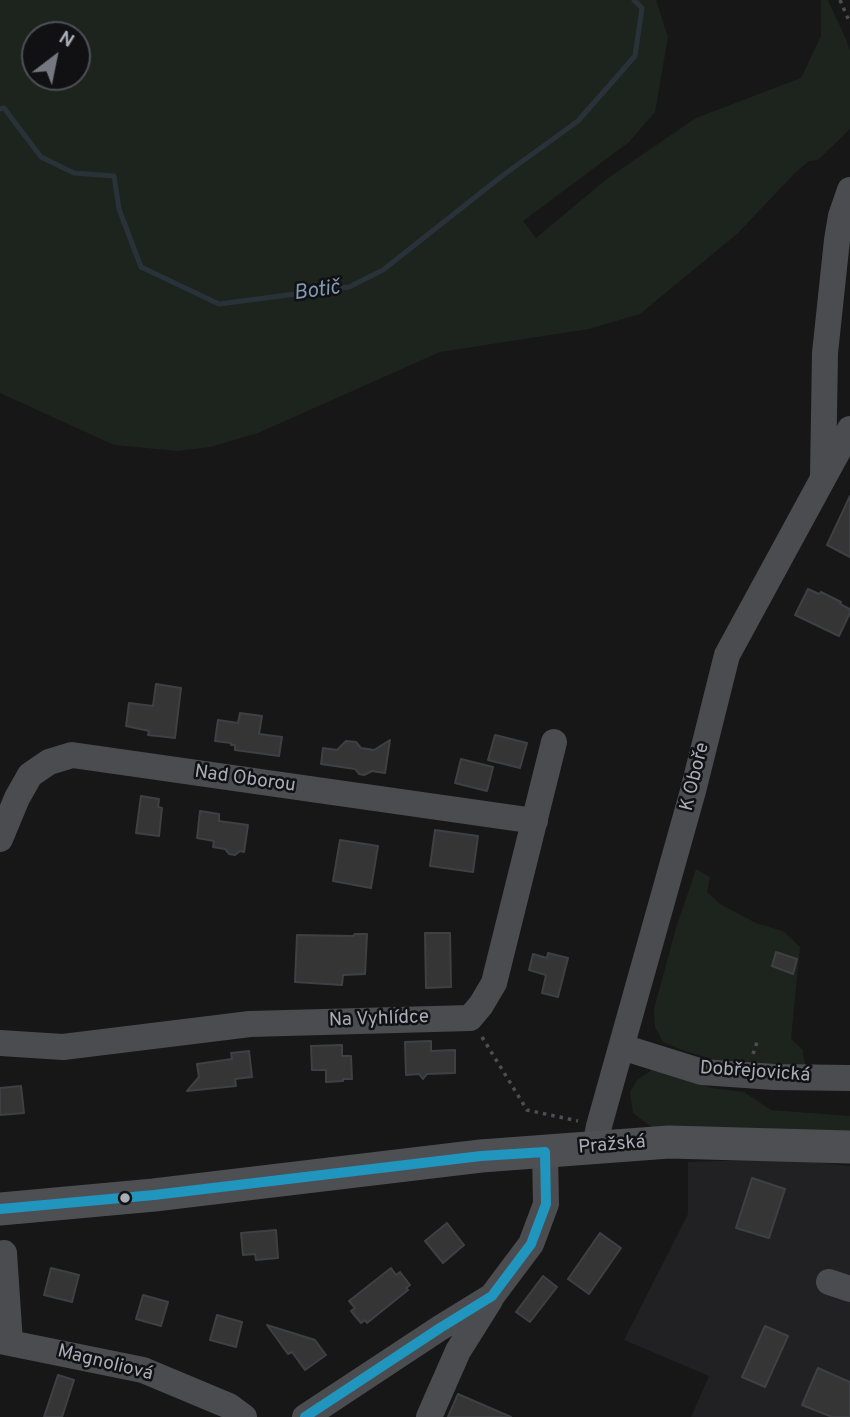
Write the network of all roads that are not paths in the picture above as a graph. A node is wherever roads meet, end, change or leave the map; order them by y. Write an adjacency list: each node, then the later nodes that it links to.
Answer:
1 (850, 190): 3 (street)
2 (850, 429): 3 (street, K Oboře)
3 (823, 480): 8 (street, K Oboře)
4 (554, 742): 5 (street)
5 (535, 821): 6 (street, Nad Oborou); 7 (street, Na Vyhlídce)
6 (0, 839)
7 (0, 1043)
8 (622, 1047): 9 (street, Dobřejovická); 10 (street, K Oboře)
9 (850, 1077)
10 (587, 1134): 11 (main road, Pražská); 12 (main road, Pražská)
11 (850, 1147)
12 (545, 1152): 13 (main road, Pražská); 15 (street)
13 (0, 1209)
14 (5, 1253): 16 (street)
15 (492, 1296): 18 (street); 19 (street)
16 (5, 1342): 17 (street, Magnoliová)
17 (244, 1417)
18 (305, 1417)
19 (429, 1417)

